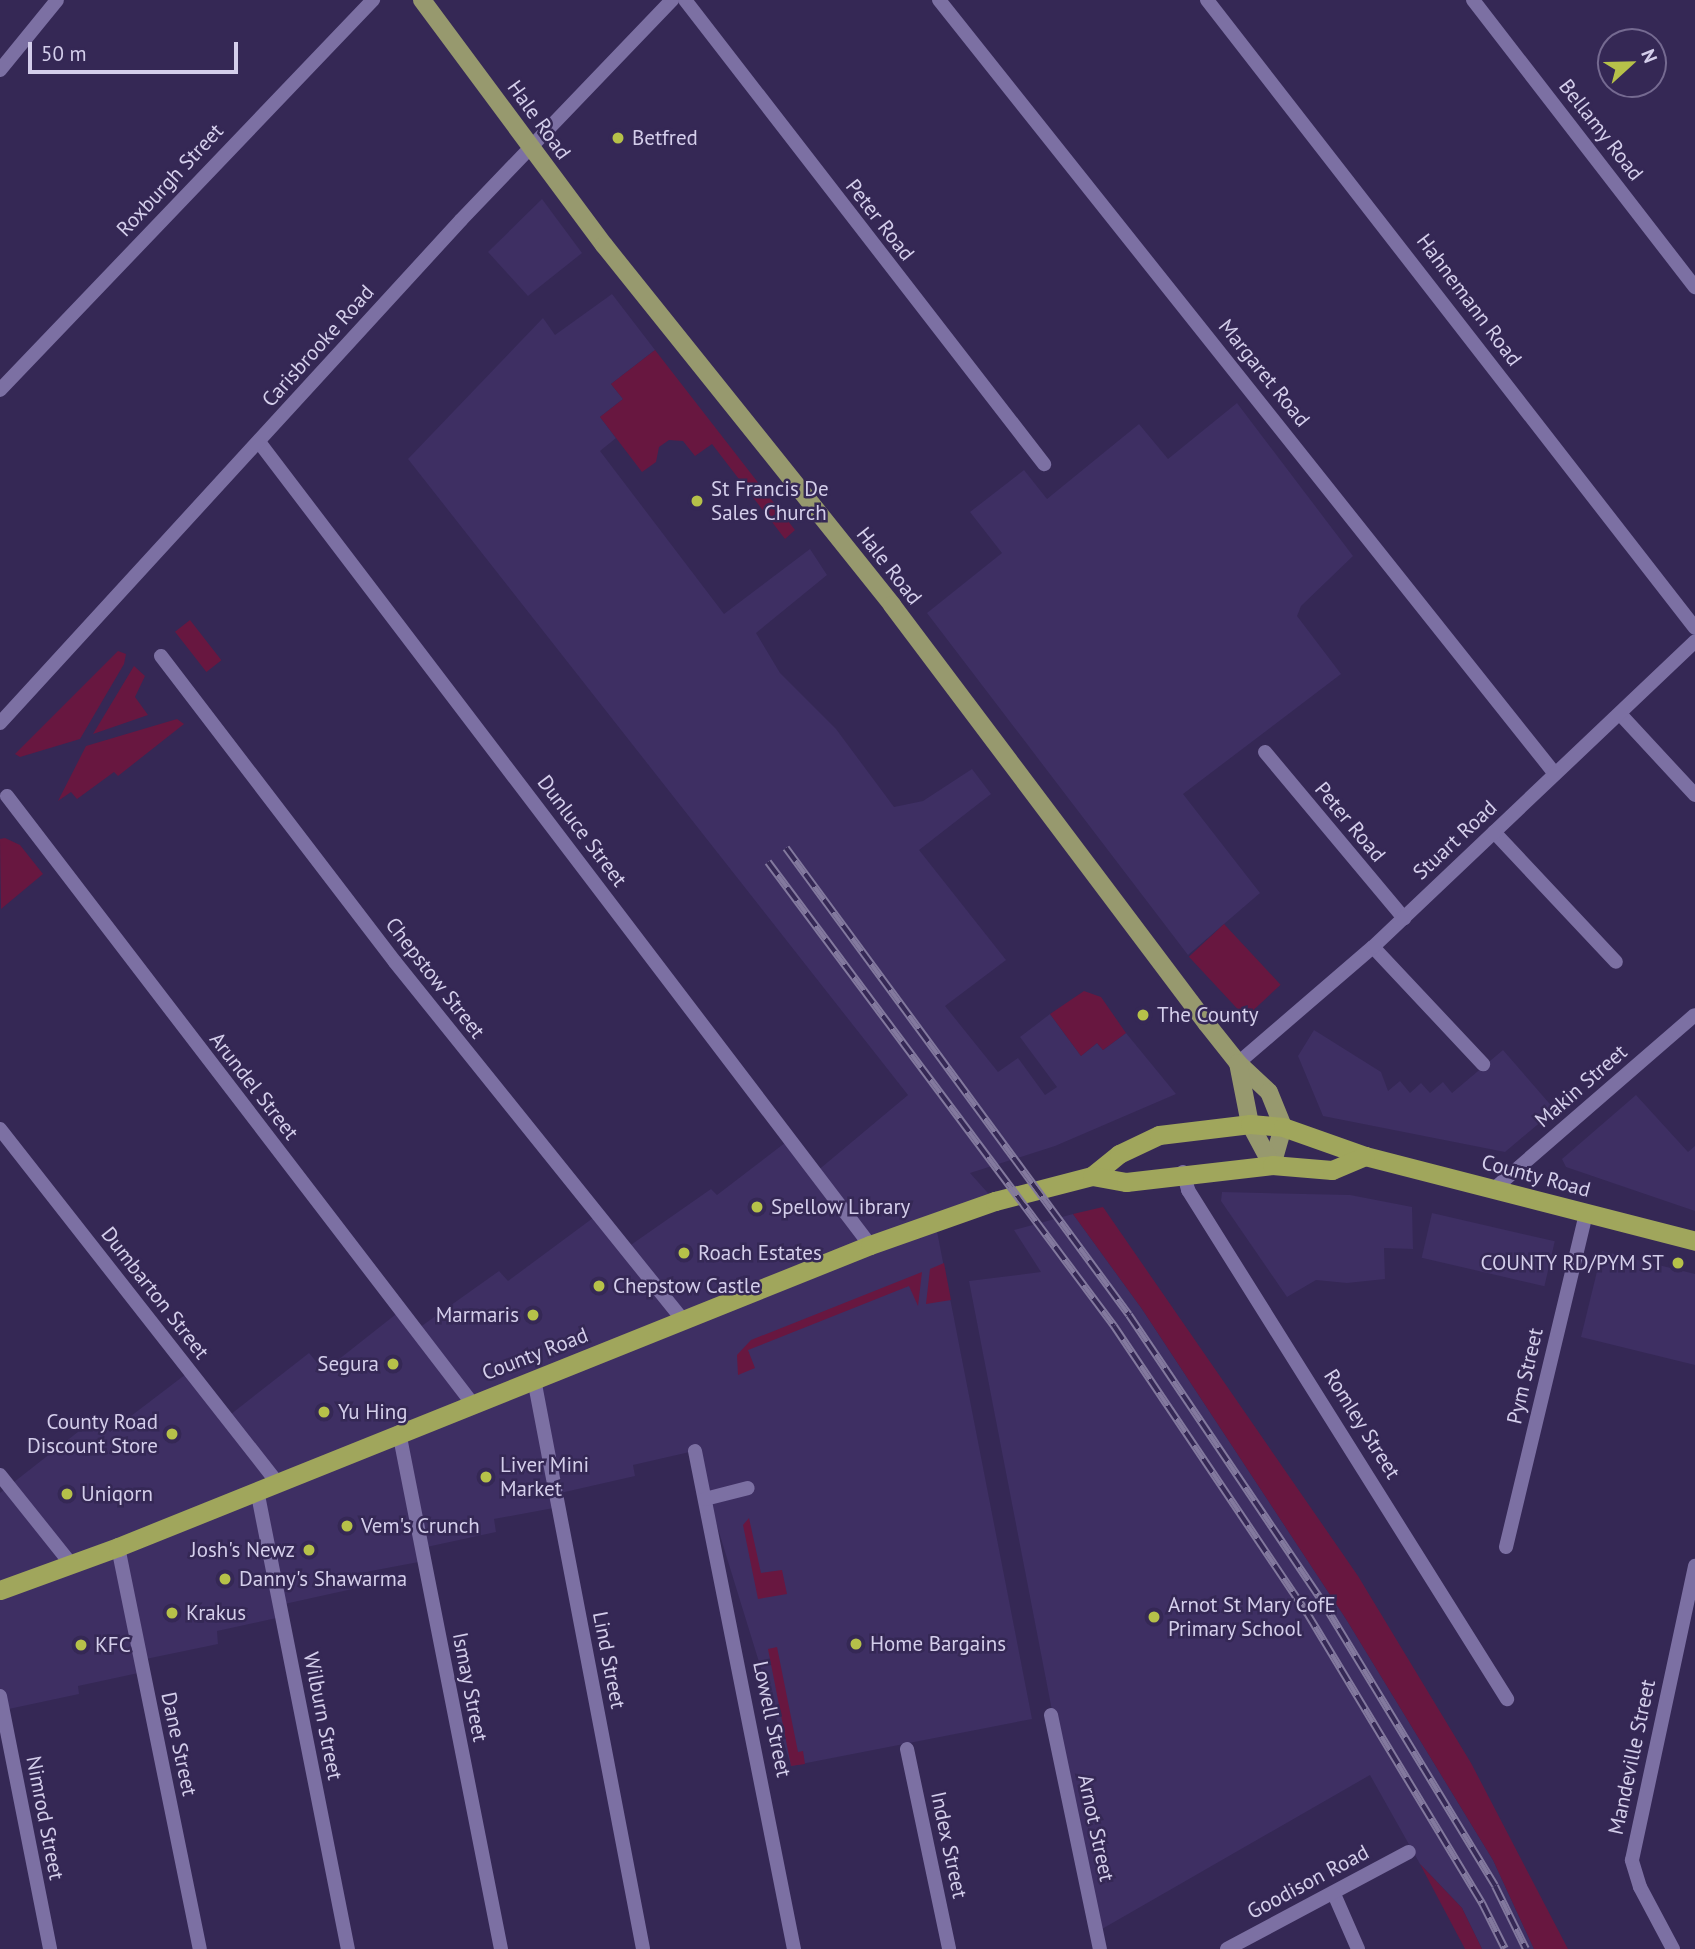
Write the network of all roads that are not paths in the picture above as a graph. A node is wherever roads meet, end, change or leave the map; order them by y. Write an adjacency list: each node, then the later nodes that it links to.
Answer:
1 (57, 0): 9 (street)
2 (373, 0): 12 (street, Roxburgh Street)
3 (422, 0): 10 (main road, Hale Road)
4 (672, 0): 10 (street, Carisbrooke Road)
5 (685, 0): 14 (street, Peter Road)
6 (939, 0): 21 (street, Margaret Road)
7 (1207, 0): 15 (street, Hahnemann Road)
8 (1474, 0): 11 (street, Bellamy Road)
9 (0, 70)
10 (530, 147): 13 (street, Carisbrooke Road); 29 (main road, Hale Road)
11 (1695, 286)
12 (0, 390)
13 (259, 442): 19 (street, Carisbrooke Road); 41 (street, Dunluce Street)
14 (1044, 464)
15 (1695, 628)
16 (1695, 641): 18 (street, Stuart Road)
17 (161, 656): 42 (street, Chepstow Street)
18 (1621, 715): 21 (street, Stuart Road); 22 (street)
19 (0, 723)
20 (1265, 752): 25 (street, Peter Road)
21 (1555, 774): 24 (street, Stuart Road)
22 (1695, 795)
23 (7, 796): 44 (street, Arundel Street)
24 (1494, 832): 25 (street, Stuart Road); 27 (street)
25 (1404, 918): 26 (street, Stuart Road)
26 (1373, 947): 29 (street, Stuart Road); 30 (street)
27 (1616, 962)
28 (1695, 1015): 38 (street, Makin Street)
29 (1238, 1063): 31 (main road, Hale Road); 32 (main road, Hale Road)
30 (1483, 1063)
31 (1250, 1124): 32 (highway, County Road); 35 (main road, Hale Road); 37 (highway, County Road)
32 (1283, 1127): 34 (highway, County Road); 35 (main road)
33 (0, 1129): 48 (street, Dumbarton Street)
34 (1365, 1156): 35 (highway, County Road); 38 (highway, County Road)
35 (1272, 1165): 36 (highway, County Road)
36 (1183, 1172): 37 (highway, County Road); 58 (street, Romley Street)
37 (1092, 1176): 41 (highway, County Road)
38 (1495, 1188): 39 (highway, County Road)
39 (1586, 1214): 40 (highway, County Road); 53 (street, Pym Street)
40 (1695, 1241)
41 (870, 1245): 42 (highway, County Road)
42 (683, 1321): 43 (highway, County Road)
43 (534, 1379): 44 (highway, County Road); 67 (street, Lind Street)
44 (472, 1403): 45 (highway, County Road)
45 (398, 1432): 48 (highway, County Road); 66 (street, Ismay Street)
46 (695, 1451): 51 (street, Lowell Street)
47 (0, 1475): 54 (street)
48 (277, 1482): 50 (highway, County Road)
49 (748, 1488): 51 (street)
50 (257, 1490): 52 (highway, County Road); 65 (street, Wilburn Street)
51 (705, 1499): 68 (street, Lowell Street)
52 (118, 1547): 54 (highway, County Road); 64 (street, Dane Street)
53 (1506, 1547)
54 (71, 1564): 56 (highway, County Road)
55 (1695, 1566): 73 (street, Mandeville Street)
56 (0, 1590)
57 (0, 1696): 63 (street, Nimrod Street)
58 (1507, 1699)
59 (1051, 1715): 70 (street, Arnot Street)
60 (907, 1749): 69 (street, Index Street)
61 (1409, 1852): 62 (street, Goodison Road)
62 (1334, 1894): 71 (street, Goodison Road); 72 (street)
63 (50, 1949)
64 (200, 1949)
65 (348, 1949)
66 (501, 1949)
67 (643, 1949)
68 (794, 1949)
69 (949, 1949)
70 (1100, 1949)
71 (1227, 1949)
72 (1358, 1949)
73 (1674, 1949)

